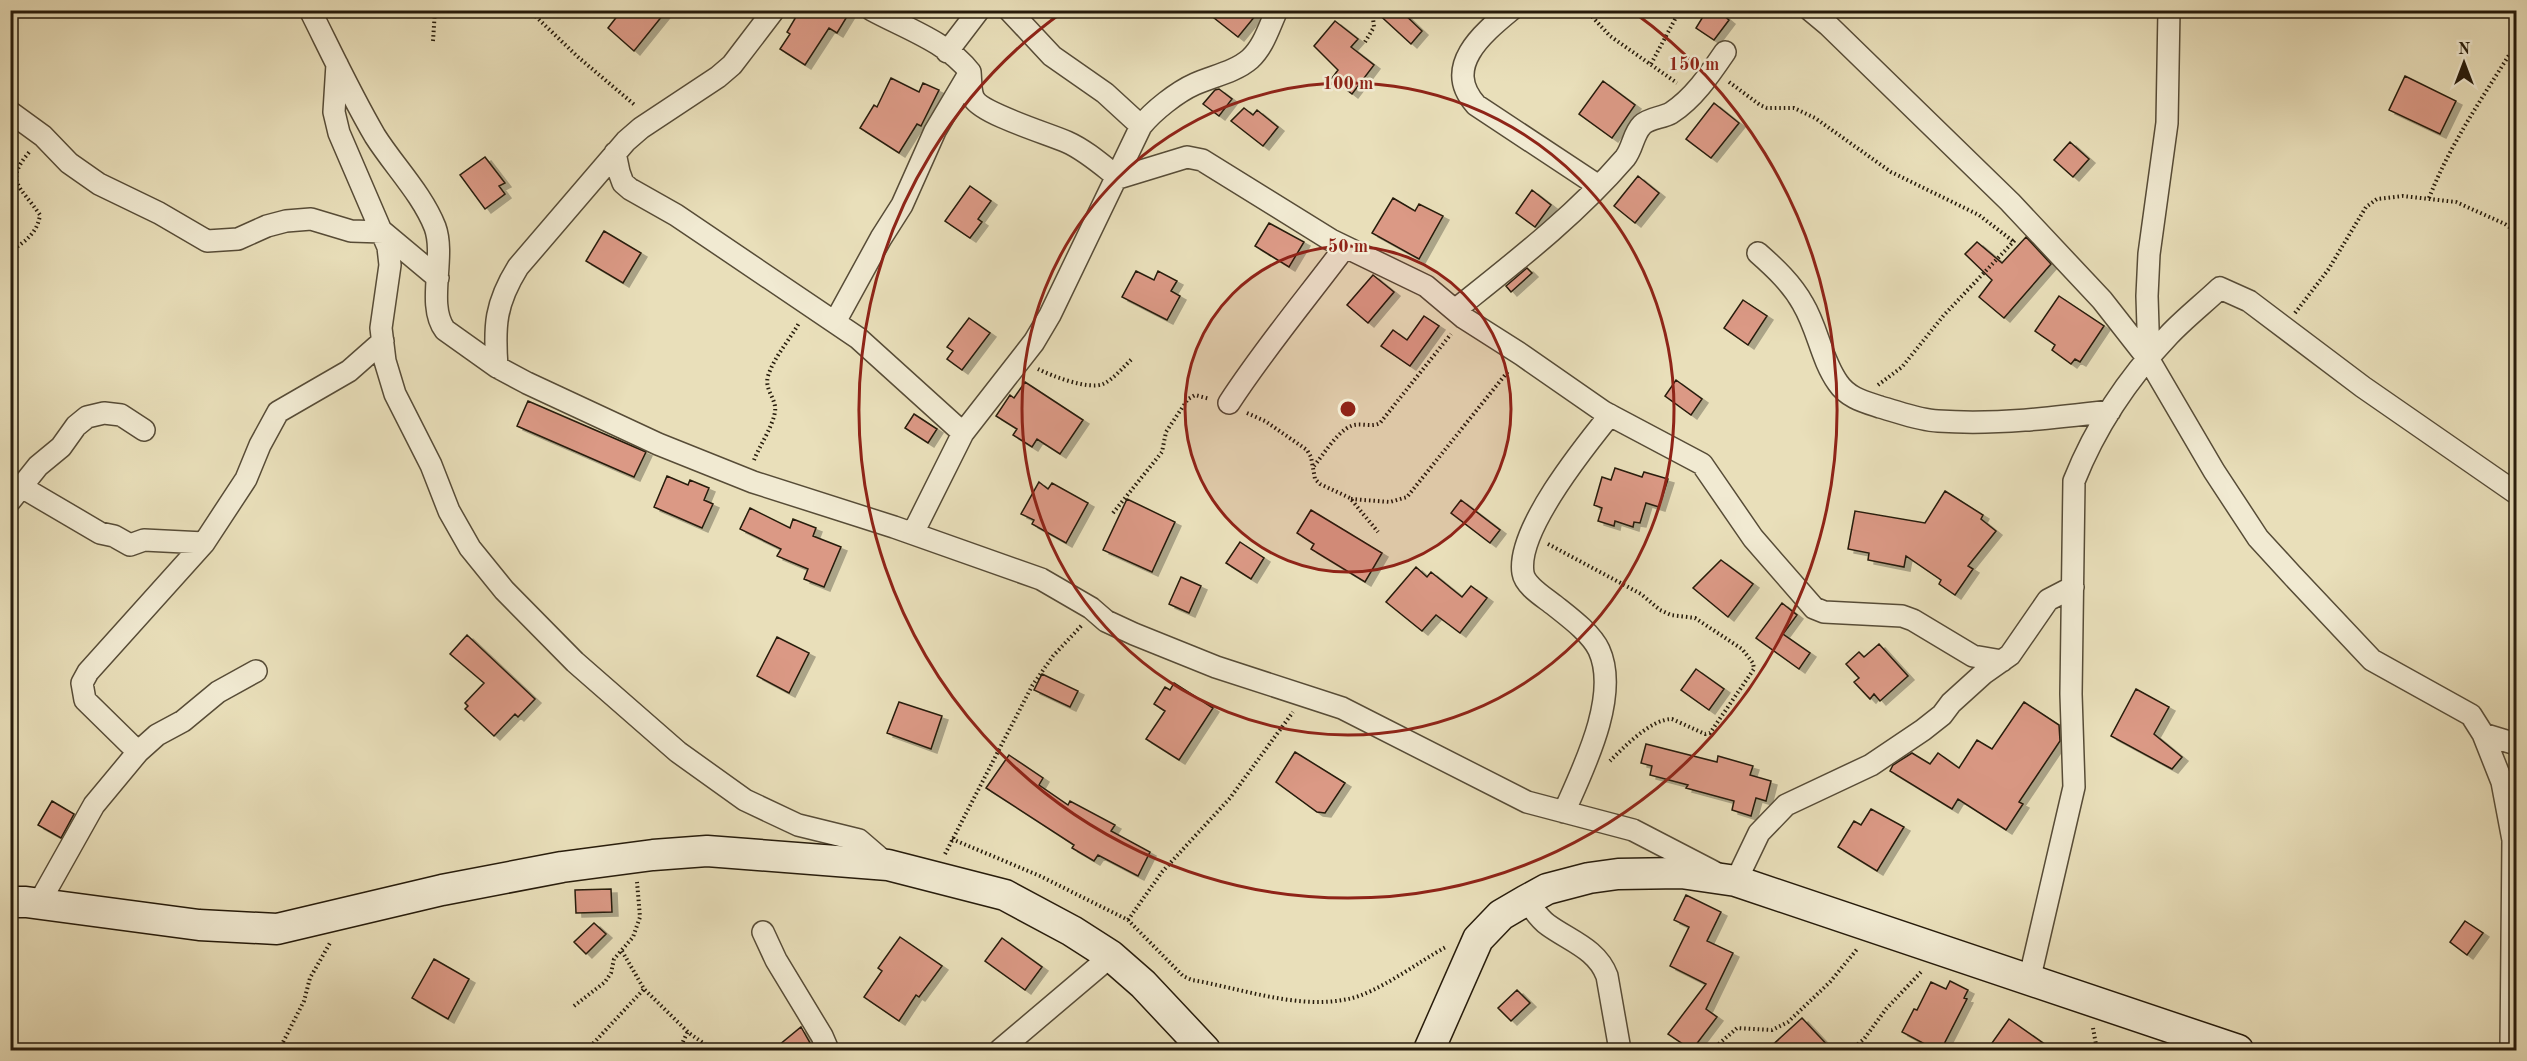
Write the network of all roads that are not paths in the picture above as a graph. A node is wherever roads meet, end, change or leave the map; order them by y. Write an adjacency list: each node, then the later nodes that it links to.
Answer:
1 (310, 10): 12 (street)
2 (774, 10): 16 (street)
3 (872, 10): 10 (street)
4 (979, 10): 10 (street)
5 (1009, 10): 15 (street)
6 (1277, 10): 15 (street)
7 (1511, 10): 18 (street)
8 (1810, 10): 26 (street)
9 (2169, 10): 26 (street)
10 (947, 52): 13 (street)
11 (1725, 52): 18 (street)
12 (337, 64): 19 (street); 22 (street)
13 (970, 72): 17 (street); 24 (street)
14 (10, 112): 19 (street)
15 (1141, 126): 17 (street)
16 (615, 153): 24 (street); 27 (street)
17 (1116, 178): 20 (street); 32 (street)
18 (1597, 185): 23 (street)
19 (383, 232): 22 (street); 25 (street)
20 (1344, 247): 23 (street); 28 (street)
21 (1758, 253): 29 (street)
22 (438, 278): 27 (street)
23 (1460, 314): 30 (street)
24 (835, 322): 32 (street)
25 (382, 341): 36 (street); 44 (street)
26 (2149, 360): 29 (street); 34 (street); 40 (street)
27 (497, 367): 35 (street)
28 (1229, 403)
29 (2110, 411): 37 (street)
30 (1610, 415): 38 (street); 43 (street)
31 (144, 430): 33 (street)
32 (963, 433): 35 (street)
33 (15, 494): 36 (street)
34 (2517, 494)
35 (913, 533): 43 (street)
36 (204, 543): 42 (street)
37 (2073, 587): 38 (street); 50 (street)
38 (2002, 661): 45 (street)
39 (256, 671): 42 (street)
40 (2483, 734): 41 (street); 51 (street)
41 (2517, 744)
42 (138, 752): 47 (street)
43 (1564, 812): 45 (street)
44 (888, 865): 47 (street); 49 (street)
45 (1732, 880): 46 (street); 50 (street)
46 (1526, 900): 55 (street); 56 (street)
47 (25, 903)
48 (763, 932): 52 (street)
49 (1111, 956): 53 (street); 54 (street)
50 (2029, 981): 57 (street)
51 (2513, 1040)
52 (828, 1050)
53 (1000, 1050)
54 (1204, 1050)
55 (1429, 1050)
56 (1620, 1050)
57 (2238, 1050)

